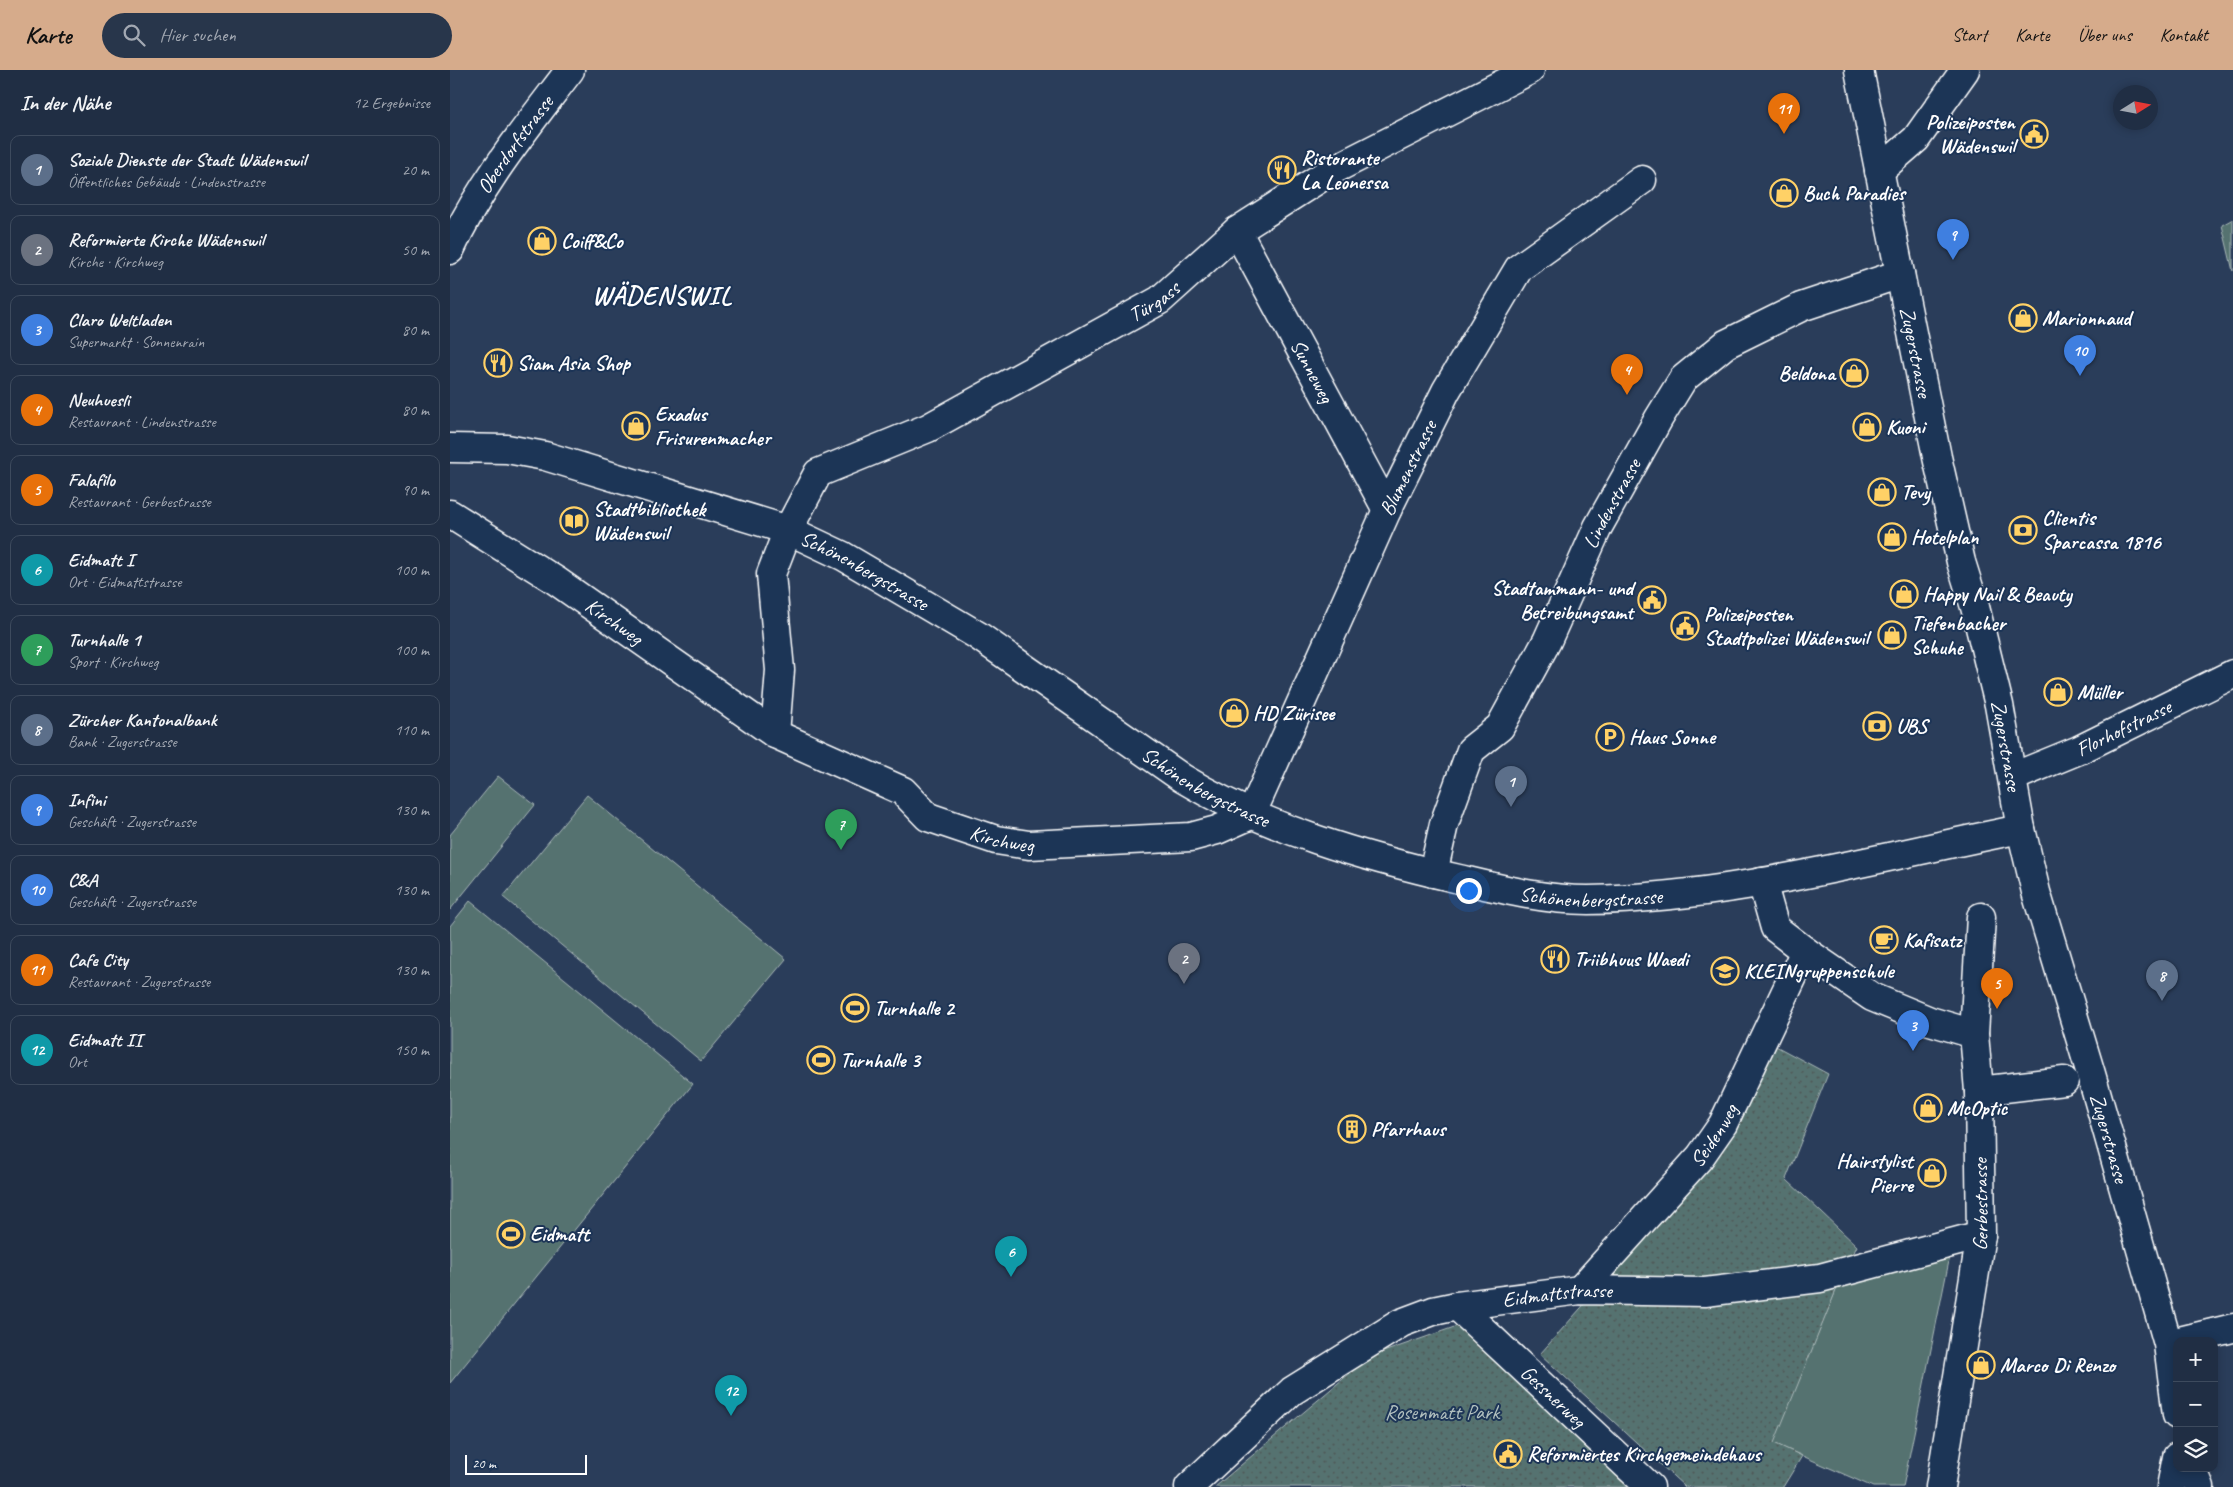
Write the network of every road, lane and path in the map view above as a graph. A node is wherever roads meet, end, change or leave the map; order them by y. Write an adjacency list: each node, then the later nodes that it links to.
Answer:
1 (570, 70): 7 (street, Oberdorfstrasse)
2 (1530, 70): 8 (street, Türgass)
3 (1859, 70): 5 (street, Zugerstrasse)
4 (1965, 70): 5 (street)
5 (1878, 171): 10 (street, Zugerstrasse)
6 (1642, 180): 12 (street, Blumenstrasse)
7 (456, 218): 9 (street, Oberdorfstrasse)
8 (1237, 231): 12 (street, Sunneweg); 14 (street, Türgass)
9 (450, 250)
10 (1900, 274): 17 (street, Zugerstrasse); 20 (street, Lindenstrasse)
11 (450, 448): 14 (street, Schönenbergstrasse)
12 (1387, 510): 18 (street, Blumenstrasse)
13 (450, 514): 16 (street, Kirchweg)
14 (788, 530): 16 (street); 18 (street, Schönenbergstrasse)
15 (2233, 674): 17 (street, Florhofstrasse)
16 (775, 734): 18 (street, Kirchweg)
17 (2013, 777): 19 (street, Zugerstrasse)
18 (1251, 815): 20 (street, Schönenbergstrasse)
19 (2021, 829): 21 (street, Schönenbergstrasse); 31 (street, Zugerstrasse)
20 (1433, 873): 21 (street, Schönenbergstrasse)
21 (1762, 882): 23 (street)
22 (1980, 917): 24 (street, Gerbestrasse)
23 (1805, 951): 24 (street); 28 (street, Seidenweg)
24 (1974, 1034): 26 (street, Gerbestrasse)
25 (2064, 1081): 26 (street)
26 (1979, 1091): 27 (street, Gerbestrasse)
27 (1980, 1235): 28 (street, Eidmattstrasse); 37 (street, Gerbestrasse)
28 (1580, 1290): 29 (street, Eidmattstrasse)
29 (1457, 1306): 35 (street, Eidmattstrasse); 36 (street, Gessnerweg)
30 (2233, 1328): 32 (street)
31 (2173, 1337)
32 (2196, 1337)
33 (2174, 1472): 38 (street)
34 (2194, 1472): 39 (street)
35 (1189, 1487)
36 (1650, 1487)
37 (1940, 1487)
38 (2171, 1487)
39 (2200, 1487)

